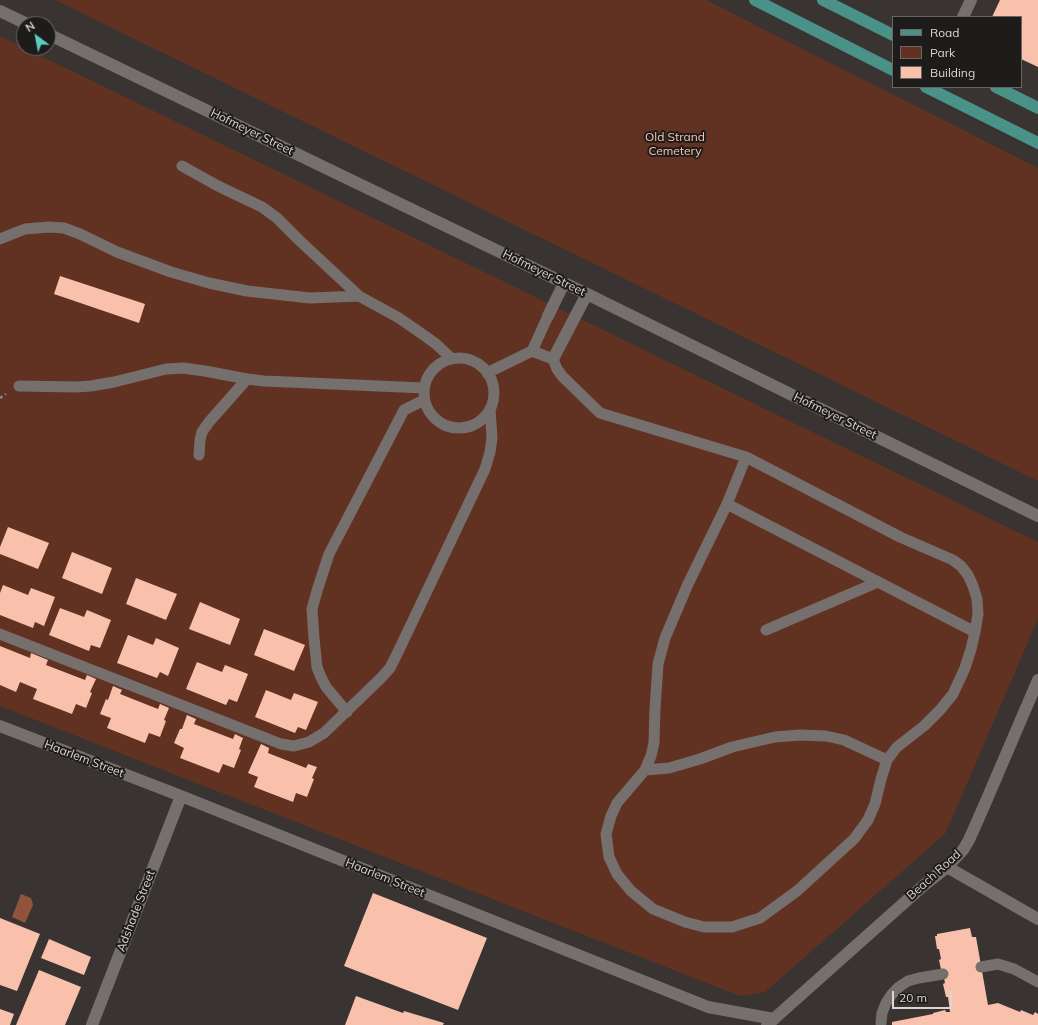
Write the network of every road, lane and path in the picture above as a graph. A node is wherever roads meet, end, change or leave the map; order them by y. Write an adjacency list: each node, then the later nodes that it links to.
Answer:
1 (755, 0): 9 (main road)
2 (824, 0): 7 (main road)
3 (971, 0): 5 (street)
4 (0, 11): 6 (street)
5 (963, 16)
6 (16, 18)
7 (892, 34)
8 (56, 38): 16 (street, Hofmeyer Street)
9 (892, 69)
10 (929, 88): 13 (main road)
11 (998, 88): 12 (main road)
12 (1038, 108)
13 (1038, 143)
14 (182, 166): 18 (lane)
15 (0, 239): 18 (lane)
16 (564, 283): 17 (street, Hofmeyer Street); 19 (street)
17 (587, 294): 22 (street); 32 (street, Hofmeyer Street)
18 (359, 296): 21 (lane)
19 (548, 316): 20 (lane)
20 (532, 351): 22 (lane); 23 (lane)
21 (452, 359): 23 (lane); 26 (lane)
22 (553, 359): 30 (lane)
23 (488, 373): 28 (lane)
24 (247, 379): 25 (lane); 26 (lane); 29 (lane)
25 (19, 386)
26 (424, 388): 27 (lane)
27 (424, 400): 28 (lane); 38 (lane)
28 (490, 409): 38 (lane)
29 (199, 455)
30 (746, 457): 31 (lane); 35 (lane)
31 (727, 504): 33 (lane); 41 (lane)
32 (1038, 516)
33 (878, 582): 34 (lane); 35 (lane)
34 (766, 630)
35 (975, 632): 40 (lane)
36 (0, 634): 38 (lane)
37 (1038, 680): 43 (street, Beach Road)
38 (347, 712)
39 (0, 726): 42 (street, Haarlem Street)
40 (887, 760): 41 (lane); 41 (lane)
41 (645, 770)
42 (181, 796): 48 (street, Haarlem Street); 50 (street, Adshade Street)
43 (947, 867): 44 (street); 48 (street, Beach Road)
44 (1038, 919)
45 (981, 967): 47 (lane)
46 (943, 974): 49 (lane)
47 (1038, 982)
48 (771, 1022)
49 (882, 1023)
50 (92, 1025)

